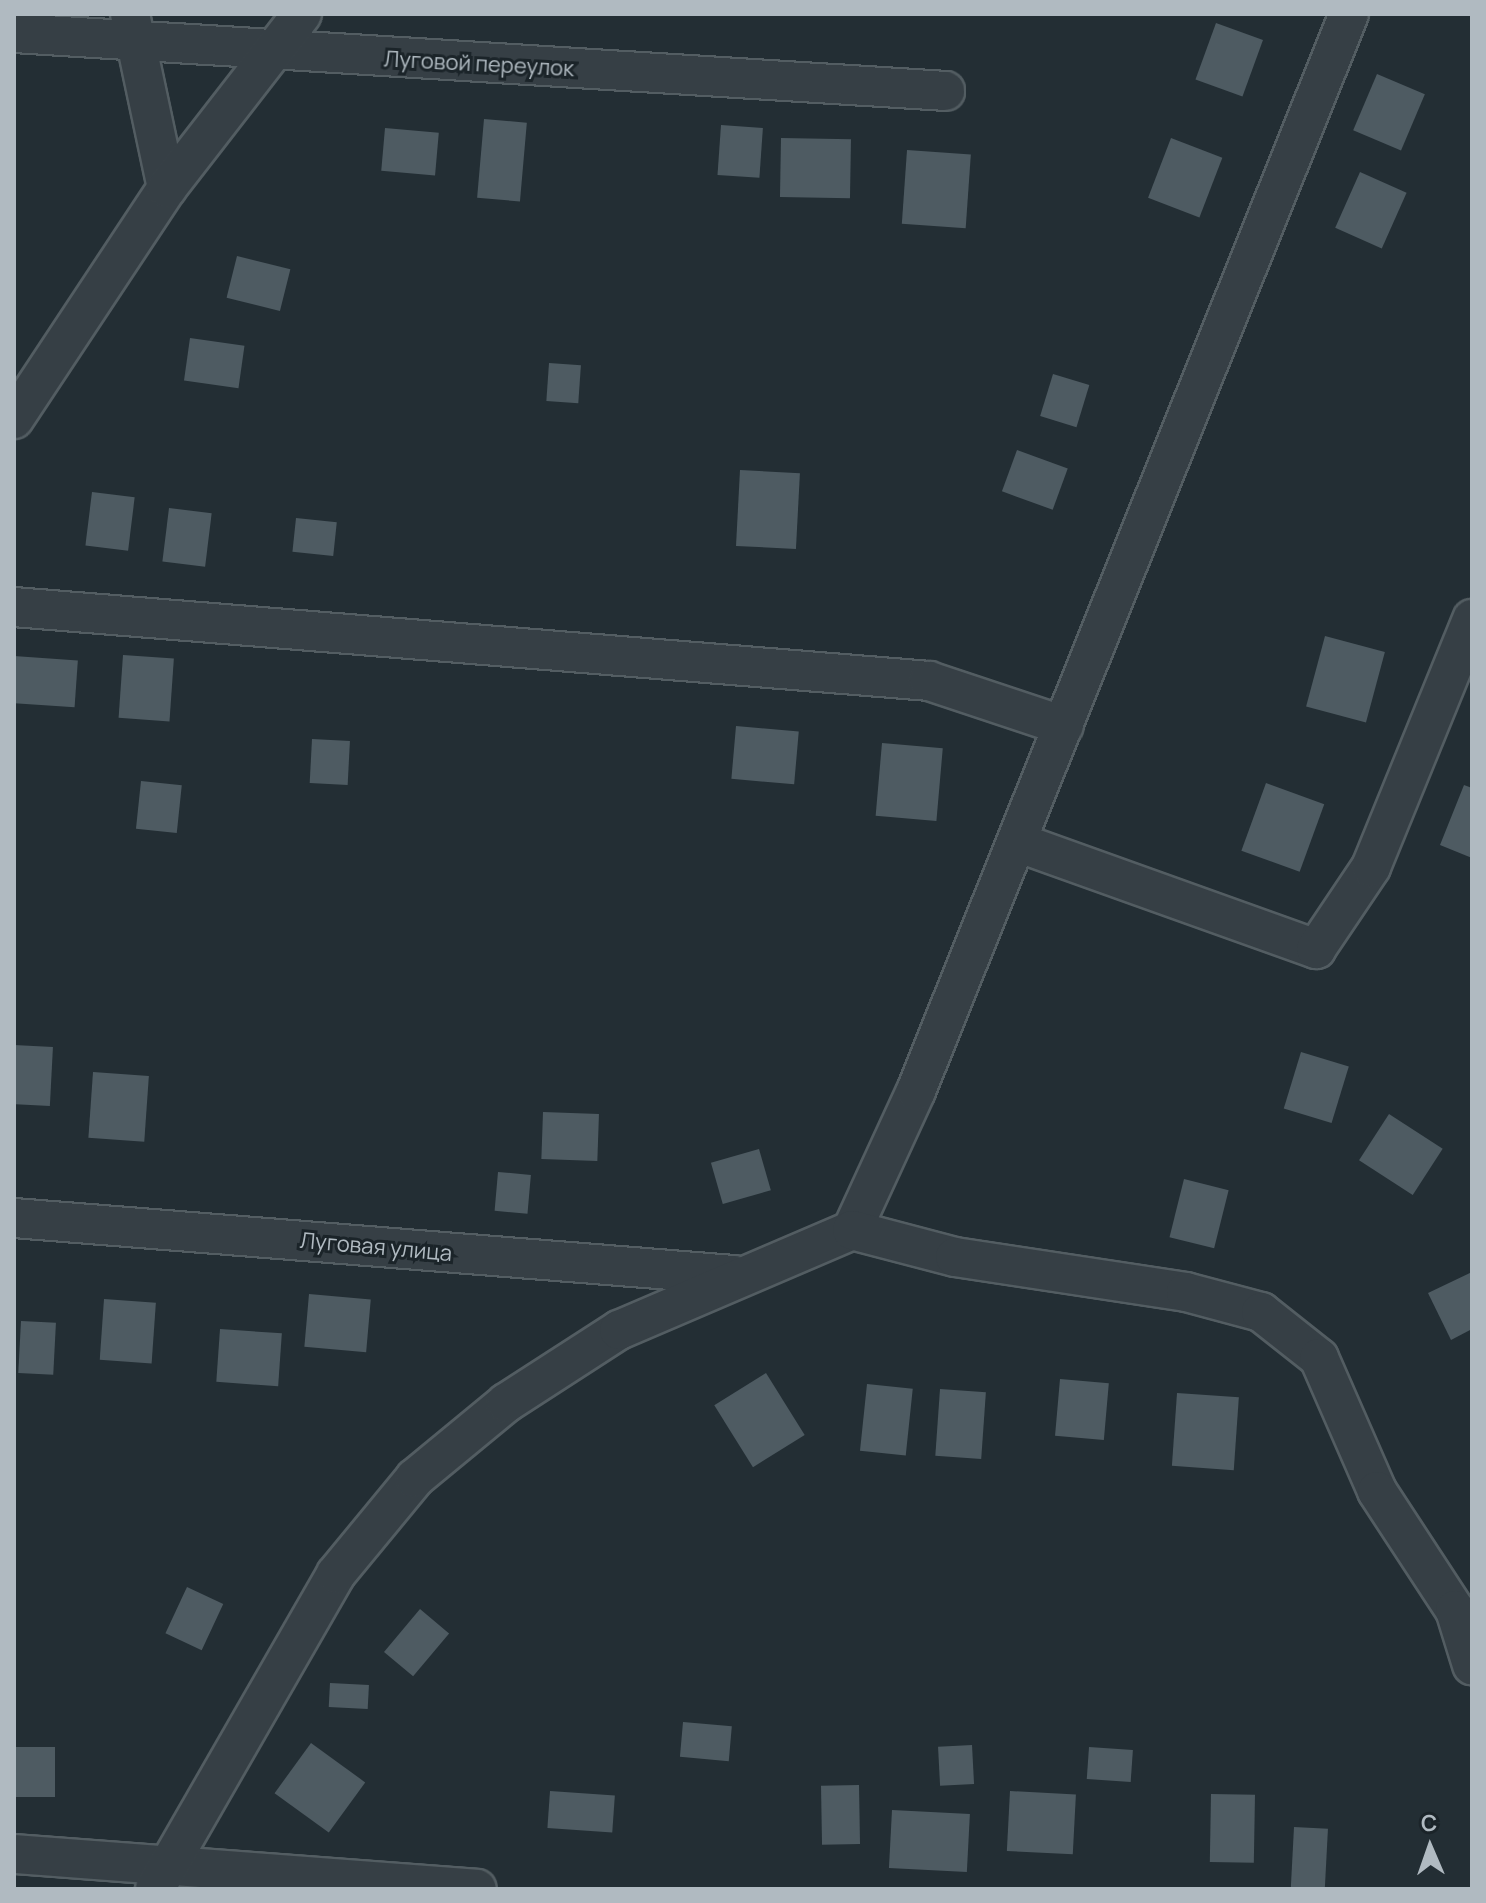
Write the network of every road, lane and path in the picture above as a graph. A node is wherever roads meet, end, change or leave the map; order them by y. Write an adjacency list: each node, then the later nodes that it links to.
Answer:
1 (302, 14): 5 (street)
2 (1349, 14): 11 (street)
3 (130, 28): 4 (street, Луговой переулок); 5 (street, Луговой переулок); 7 (street)
4 (14, 33)
5 (276, 53): 6 (street, Луговой переулок); 7 (street)
6 (945, 91)
7 (167, 188): 8 (street)
8 (14, 419)
9 (14, 607): 11 (street)
10 (1472, 619): 12 (street)
11 (1064, 726): 12 (street)
12 (1017, 842): 14 (street)
13 (14, 1218): 15 (street, Луговая улица)
14 (852, 1230): 15 (street); 16 (street)
15 (738, 1275): 18 (street)
16 (1472, 1665)
17 (14, 1854): 18 (street)
18 (161, 1878): 19 (street)
19 (477, 1889)

